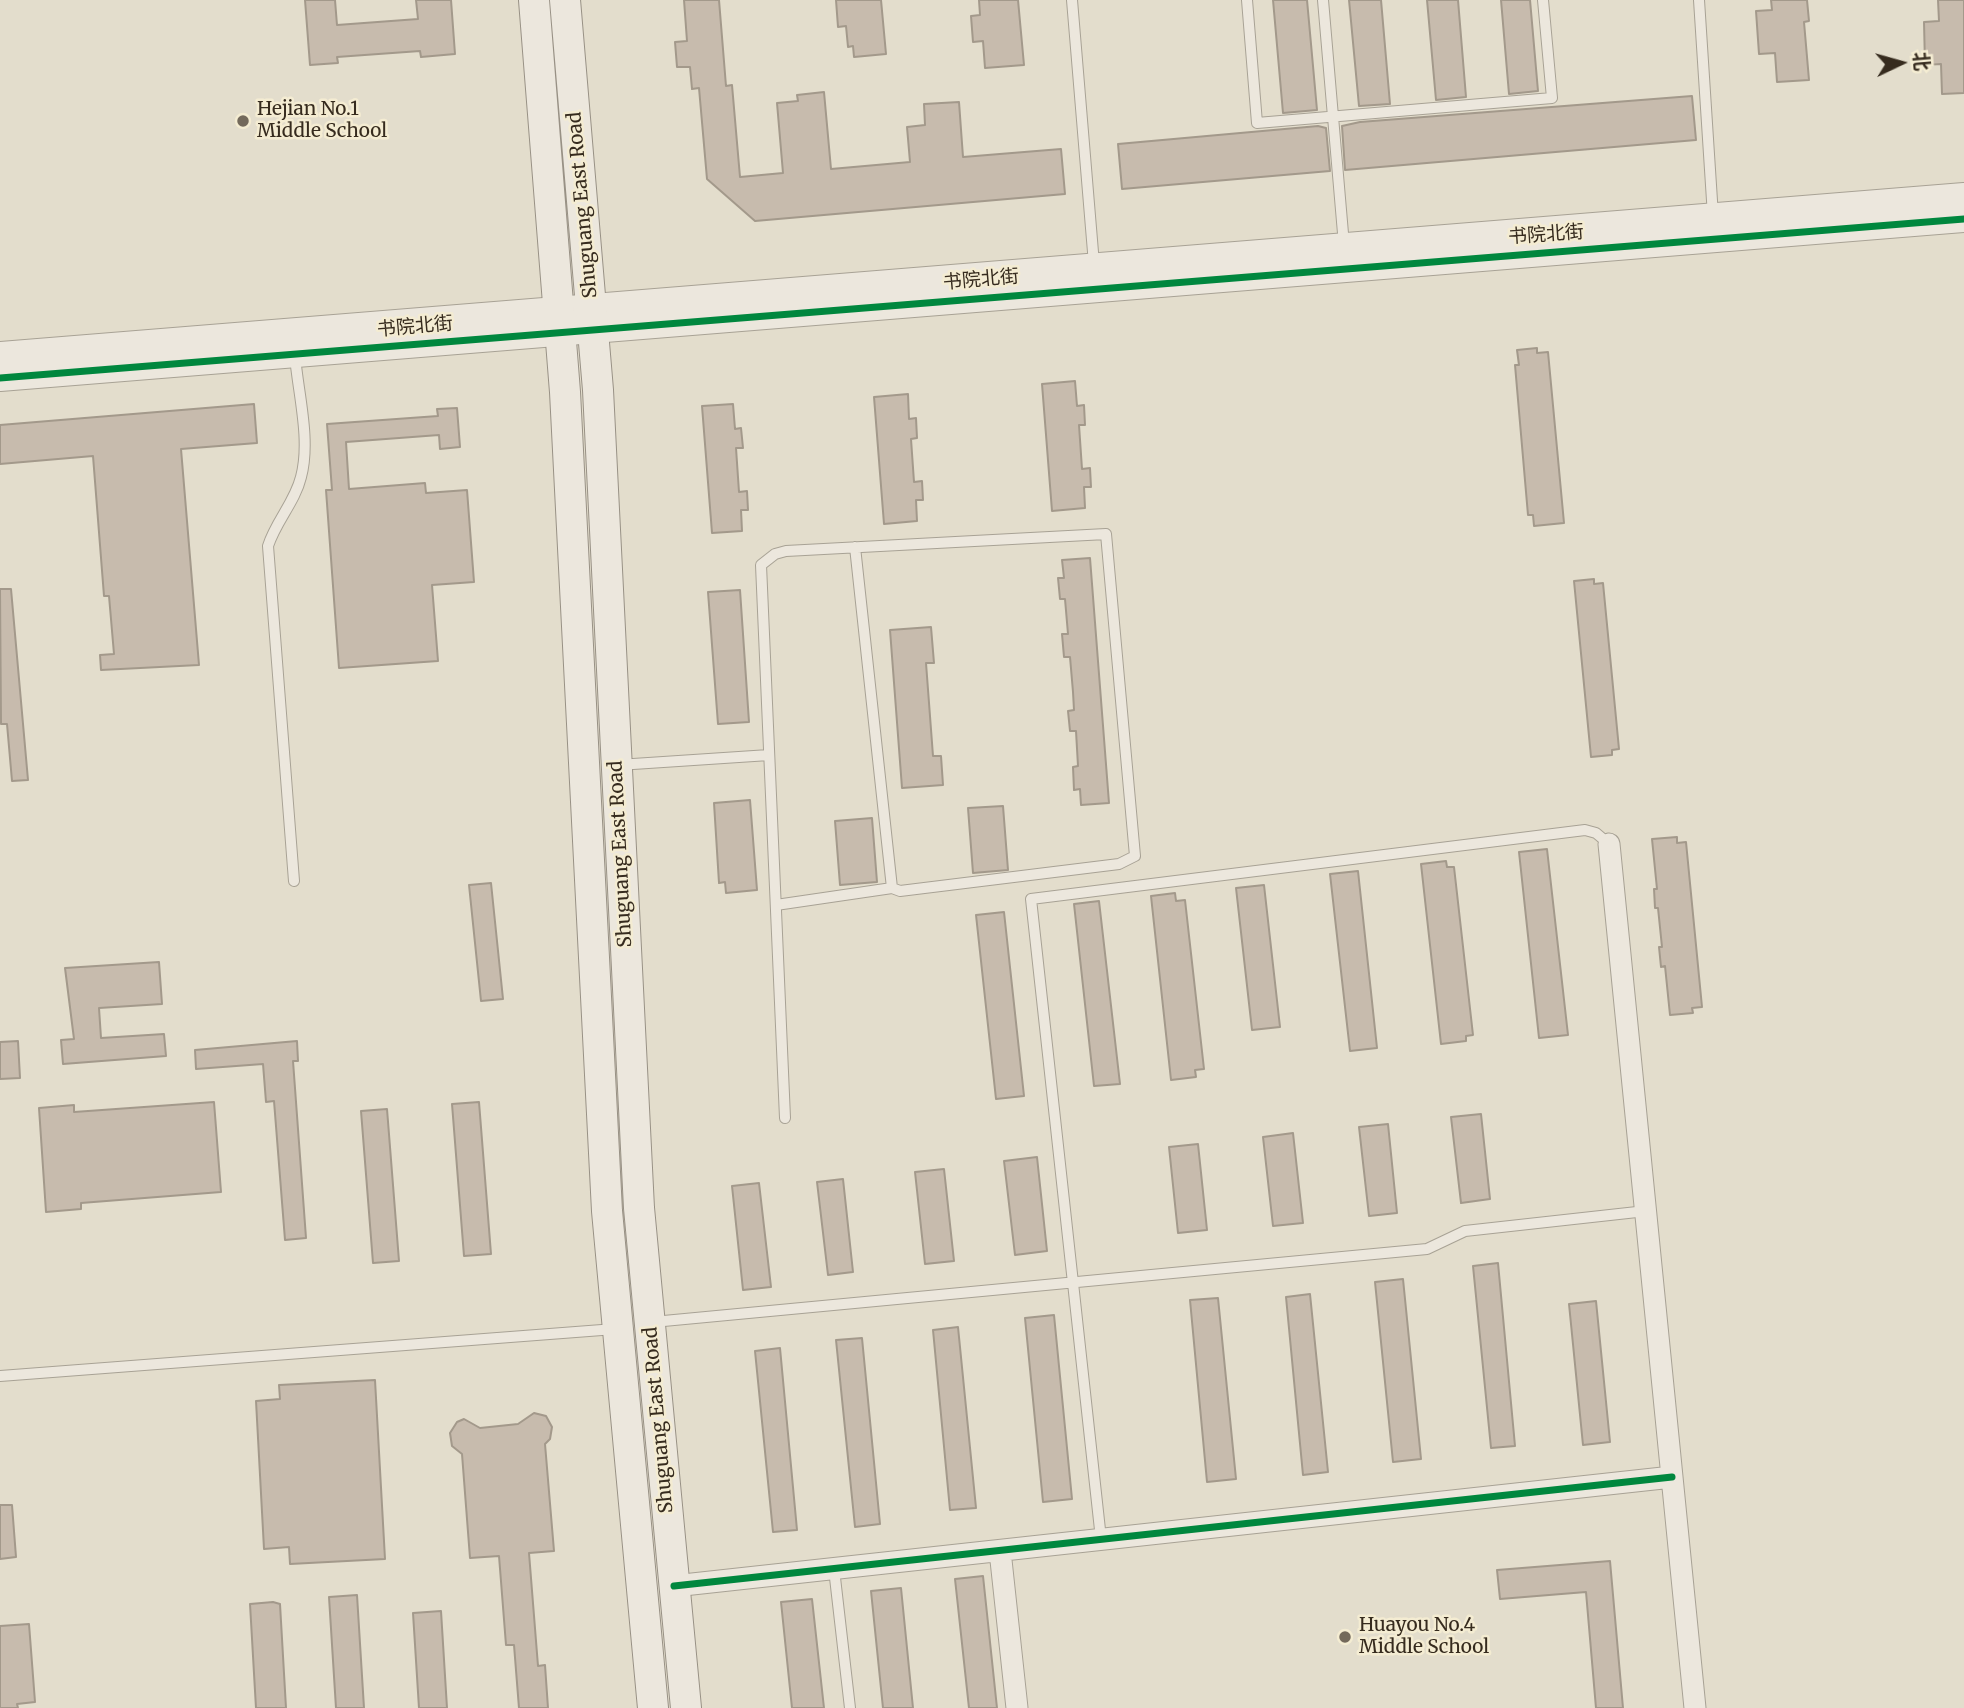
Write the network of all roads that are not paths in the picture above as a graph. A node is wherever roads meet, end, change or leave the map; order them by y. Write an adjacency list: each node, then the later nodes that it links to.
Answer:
1 (534, 0): 15 (main road, Shuguang East Road)
2 (565, 0): 14 (main road, Shuguang East Road)
3 (1072, 0): 13 (lane)
4 (1247, 0): 8 (lane)
5 (1323, 0): 8 (lane)
6 (1544, 0): 8 (lane)
7 (1699, 0): 10 (lane)
8 (1333, 117): 12 (lane)
9 (1964, 196): 10 (street, 书院北街)
10 (1713, 216): 12 (street, 书院北街)
11 (1964, 219): 14 (street, 书院北街)
12 (1344, 245): 13 (street, 书院北街)
13 (1094, 264): 14 (street, 书院北街)
14 (592, 317): 15 (street, 书院北街); 21 (main road, Shuguang East Road)
15 (560, 320): 16 (street, 书院北街); 17 (street, 书院北街); 30 (main road, Shuguang East Road)
16 (294, 353): 18 (street, 书院北街); 23 (lane)
17 (0, 355)
18 (0, 377)
19 (855, 547): 20 (lane); 24 (lane); 24 (lane)
20 (769, 755): 21 (lane); 25 (lane)
21 (617, 765): 29 (main road, Shuguang East Road)
22 (1609, 844): 27 (street); 28 (lane)
23 (294, 881)
24 (892, 888): 25 (lane)
25 (776, 905): 26 (lane)
26 (785, 1118)
27 (1646, 1211): 28 (lane); 32 (street)
28 (1073, 1282): 29 (lane); 33 (lane)
29 (650, 1323): 36 (main road, Shuguang East Road)
30 (618, 1328): 31 (lane); 37 (main road, Shuguang East Road)
31 (0, 1376)
32 (1672, 1477): 33 (street); 41 (street)
33 (1101, 1539): 34 (street)
34 (1000, 1550): 35 (street); 40 (street)
35 (834, 1569): 36 (street); 39 (lane)
36 (674, 1586): 38 (main road, Shuguang East Road)
37 (653, 1708)
38 (686, 1708)
39 (850, 1708)
40 (1017, 1708)
41 (1695, 1708)

